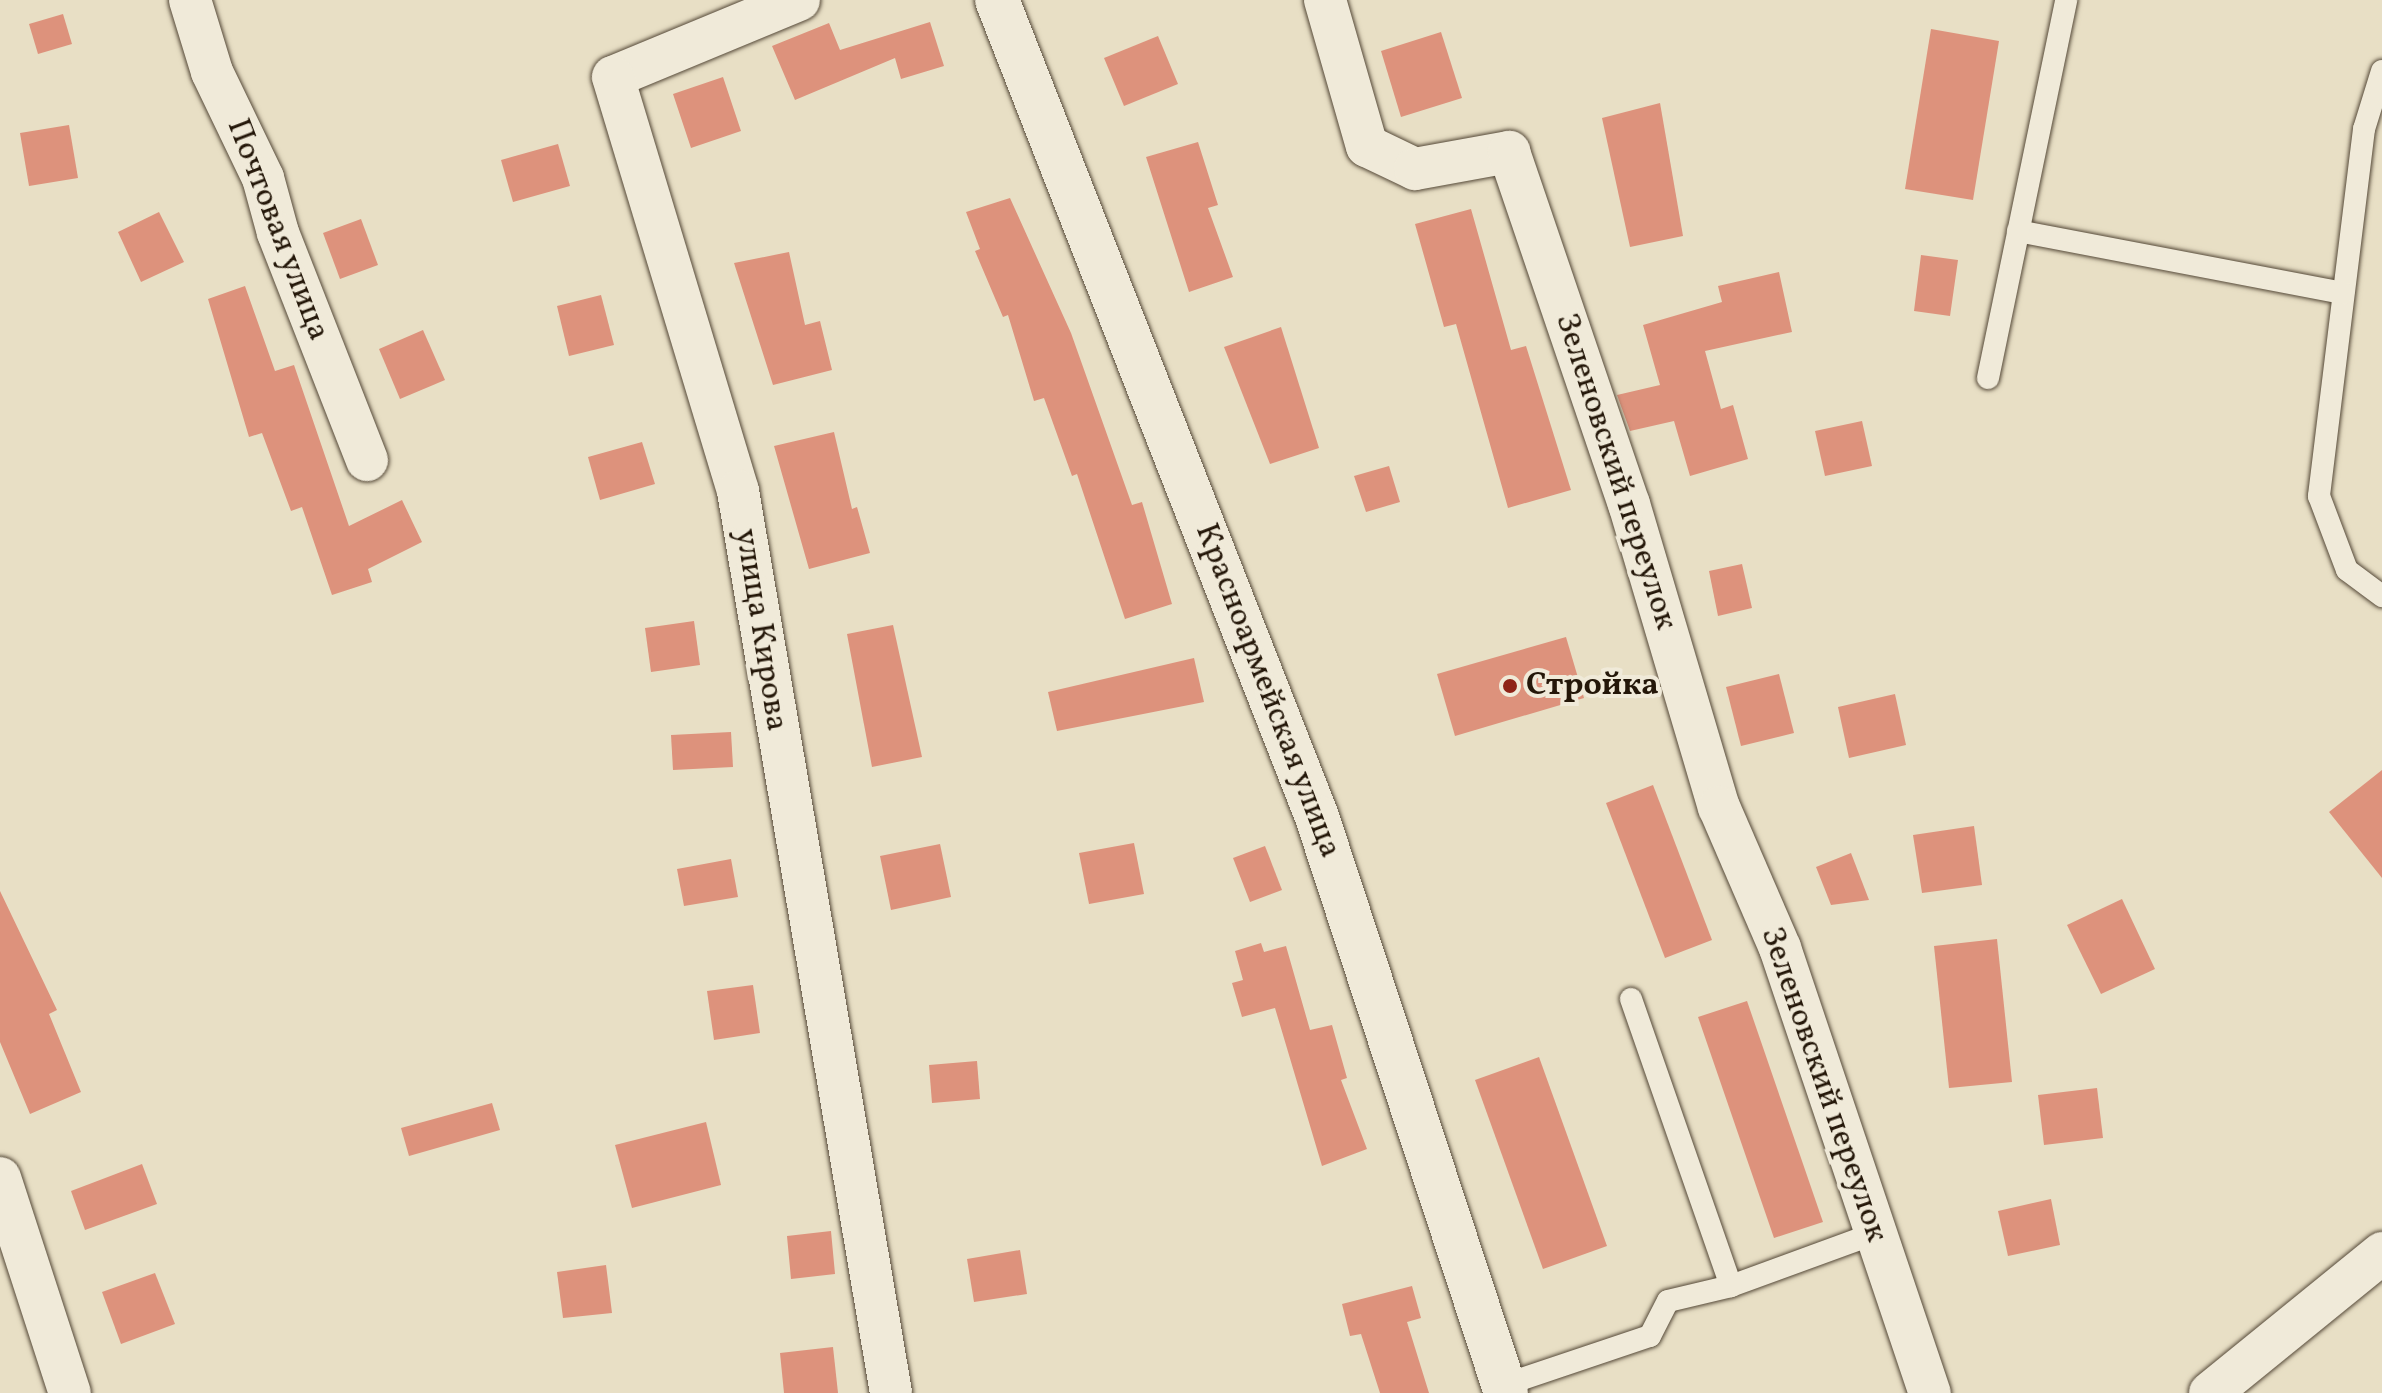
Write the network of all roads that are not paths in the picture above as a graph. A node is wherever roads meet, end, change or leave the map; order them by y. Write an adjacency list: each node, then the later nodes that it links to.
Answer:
1 (190, 0): 10 (street, Почтовая улица)
2 (799, 0): 19 (street, улица Кирова)
3 (997, 0): 17 (street, Красноармейская улица)
4 (1325, 0): 14 (street, Зеленовский переулок)
5 (2066, 0): 7 (lane)
6 (2382, 71): 8 (lane)
7 (2018, 231): 8 (lane); 9 (lane)
8 (2343, 293): 11 (lane)
9 (1988, 378)
10 (367, 460)
11 (2382, 596)
12 (1631, 999): 16 (lane)
13 (0, 1178): 18 (street)
14 (1873, 1234): 16 (lane); 20 (street, Зеленовский переулок)
15 (2382, 1253): 21 (street)
16 (1731, 1286): 17 (lane)
17 (1505, 1389)
18 (70, 1393)
19 (891, 1393)
20 (1930, 1393)
21 (2210, 1393)

